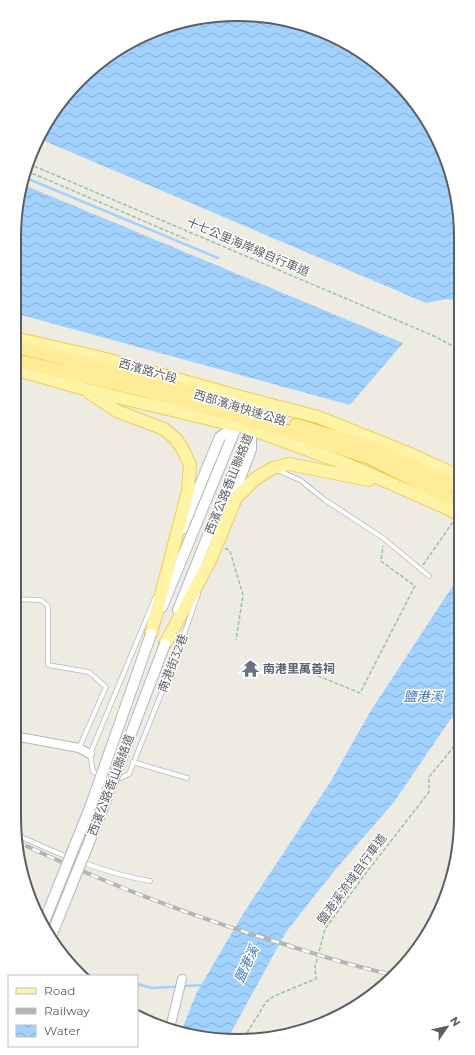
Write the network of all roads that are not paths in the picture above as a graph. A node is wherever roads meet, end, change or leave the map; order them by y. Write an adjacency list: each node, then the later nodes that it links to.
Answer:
1 (21, 340): 6 (main road, 西濱路六段)
2 (21, 348): 6 (highway, 西部濱海快速公路)
3 (21, 362): 6 (highway, 西部濱海快速公路)
4 (21, 371): 5 (main road, 西濱路六段)
5 (84, 389): 6 (main road, 西濱路六段); 15 (main road)
6 (240, 412): 7 (highway, 西部濱海快速公路); 7 (main road, 西濱路六段); 9 (main road, 西濱路六段); 15 (street); 18 (street, 西濱公路香山聯絡道)
7 (252, 420): 10 (highway, 西部濱海快速公路); 11 (main road, 西濱路六段); 12 (highway, 西部濱海快速公路); 14 (street); 19 (street, 西濱公路香山聯絡道)
8 (273, 468): 11 (main road); 14 (main road); 16 (lane)
9 (454, 474)
10 (454, 485)
11 (408, 491): 13 (main road, 西濱路六段)
12 (454, 508)
13 (454, 508)
14 (210, 563): 19 (main road); 23 (lane, 南港街32巷)
15 (168, 564): 18 (main road); 22 (lane)
16 (429, 576)
17 (21, 599): 21 (lane)
18 (151, 634): 27 (street, 西濱公路香山聯絡道, bridge)
19 (165, 644): 28 (street, 西濱公路香山聯絡道, bridge)
20 (21, 737): 21 (street)
21 (79, 748): 22 (street)
22 (90, 754): 23 (lane, 南港街32巷)
23 (133, 762): 24 (lane)
24 (187, 778)
25 (22, 837): 26 (lane)
26 (150, 881)
27 (46, 918)
28 (53, 931)
29 (181, 984): 30 (street)
30 (171, 1024)

